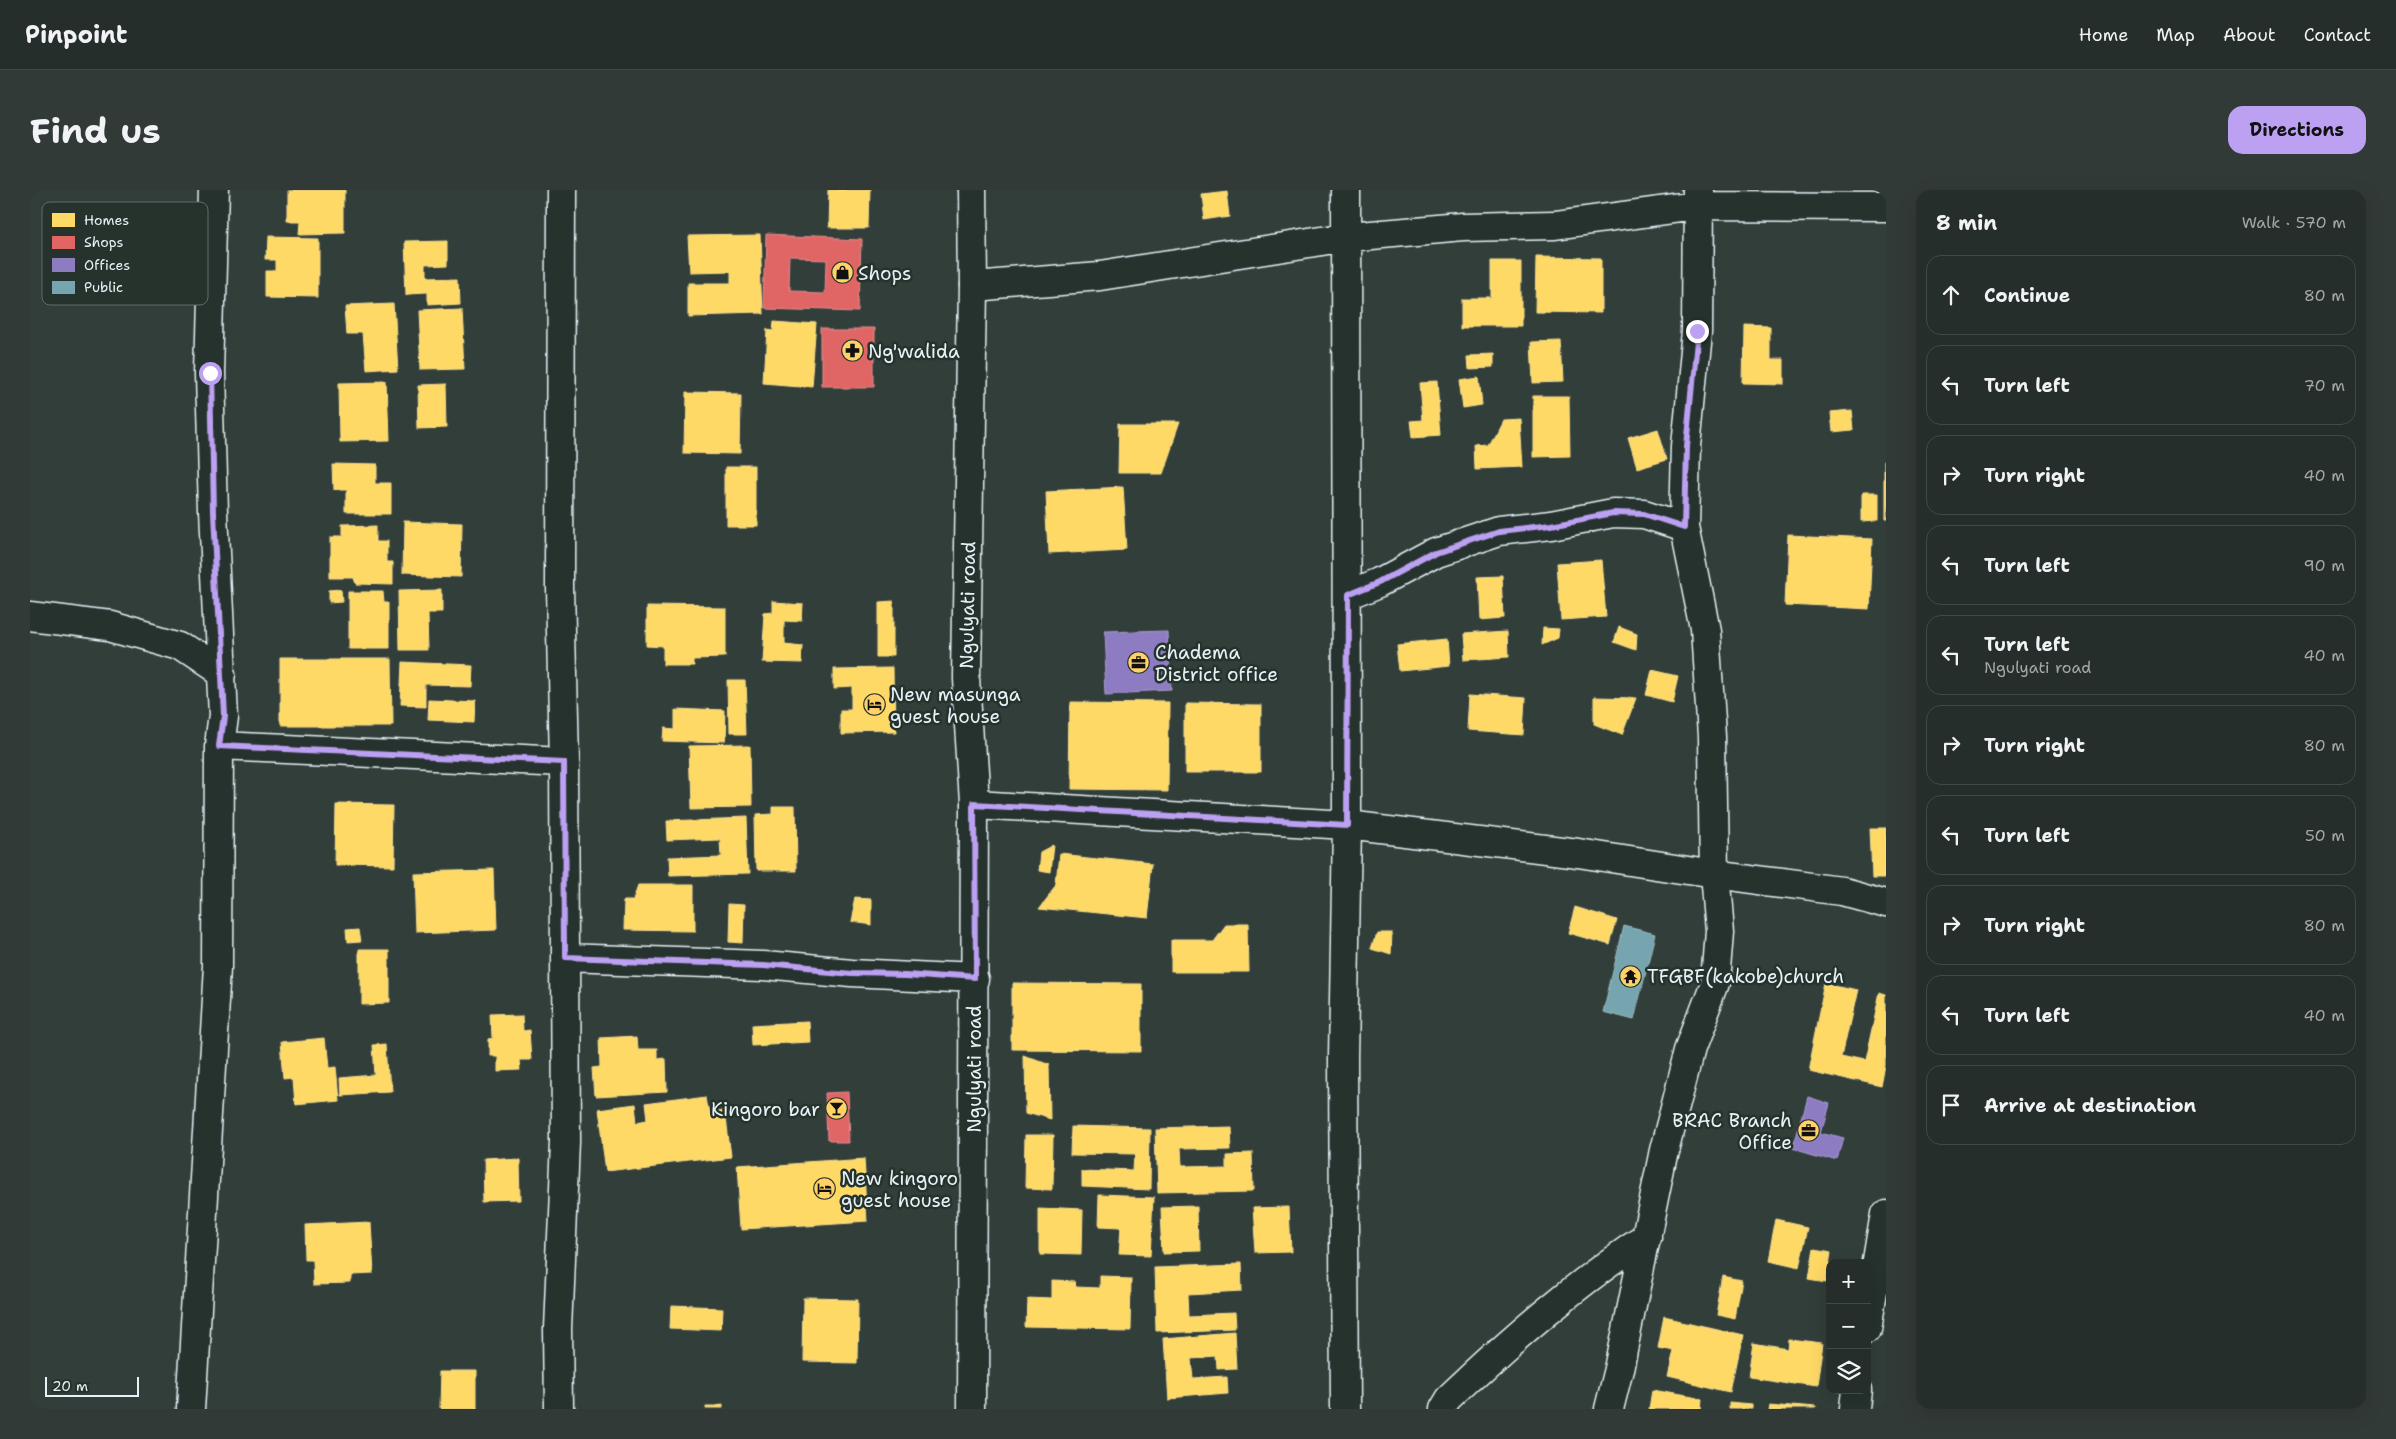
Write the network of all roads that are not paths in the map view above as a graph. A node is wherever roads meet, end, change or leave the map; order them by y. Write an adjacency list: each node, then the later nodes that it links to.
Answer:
1 (214, 190): 12 (street)
2 (561, 190): 14 (street)
3 (971, 190): 8 (street, Ngulyati road)
4 (1346, 190): 7 (street)
5 (1697, 198): 6 (street); 7 (street); 9 (street)
6 (1886, 207)
7 (1346, 237): 8 (street); 10 (street)
8 (972, 286): 15 (street, Ngulyati road)
9 (1684, 527): 10 (street); 17 (street)
10 (1348, 595): 16 (street)
11 (30, 616): 12 (street)
12 (222, 674): 13 (street)
13 (219, 746): 14 (street); 25 (street)
14 (564, 762): 19 (street)
15 (974, 804): 16 (street); 20 (street, Ngulyati road)
16 (1347, 825): 17 (street); 28 (street)
17 (1714, 874): 18 (street); 22 (street)
18 (1886, 903)
19 (565, 958): 20 (street); 26 (street)
20 (975, 979): 27 (street, Ngulyati road)
21 (1886, 1214): 23 (street)
22 (1647, 1237): 29 (street); 30 (street)
23 (1871, 1304)
24 (1857, 1394): 31 (street)
25 (191, 1409)
26 (559, 1409)
27 (972, 1409)
28 (1345, 1409)
29 (1443, 1409)
30 (1608, 1409)
31 (1855, 1409)

